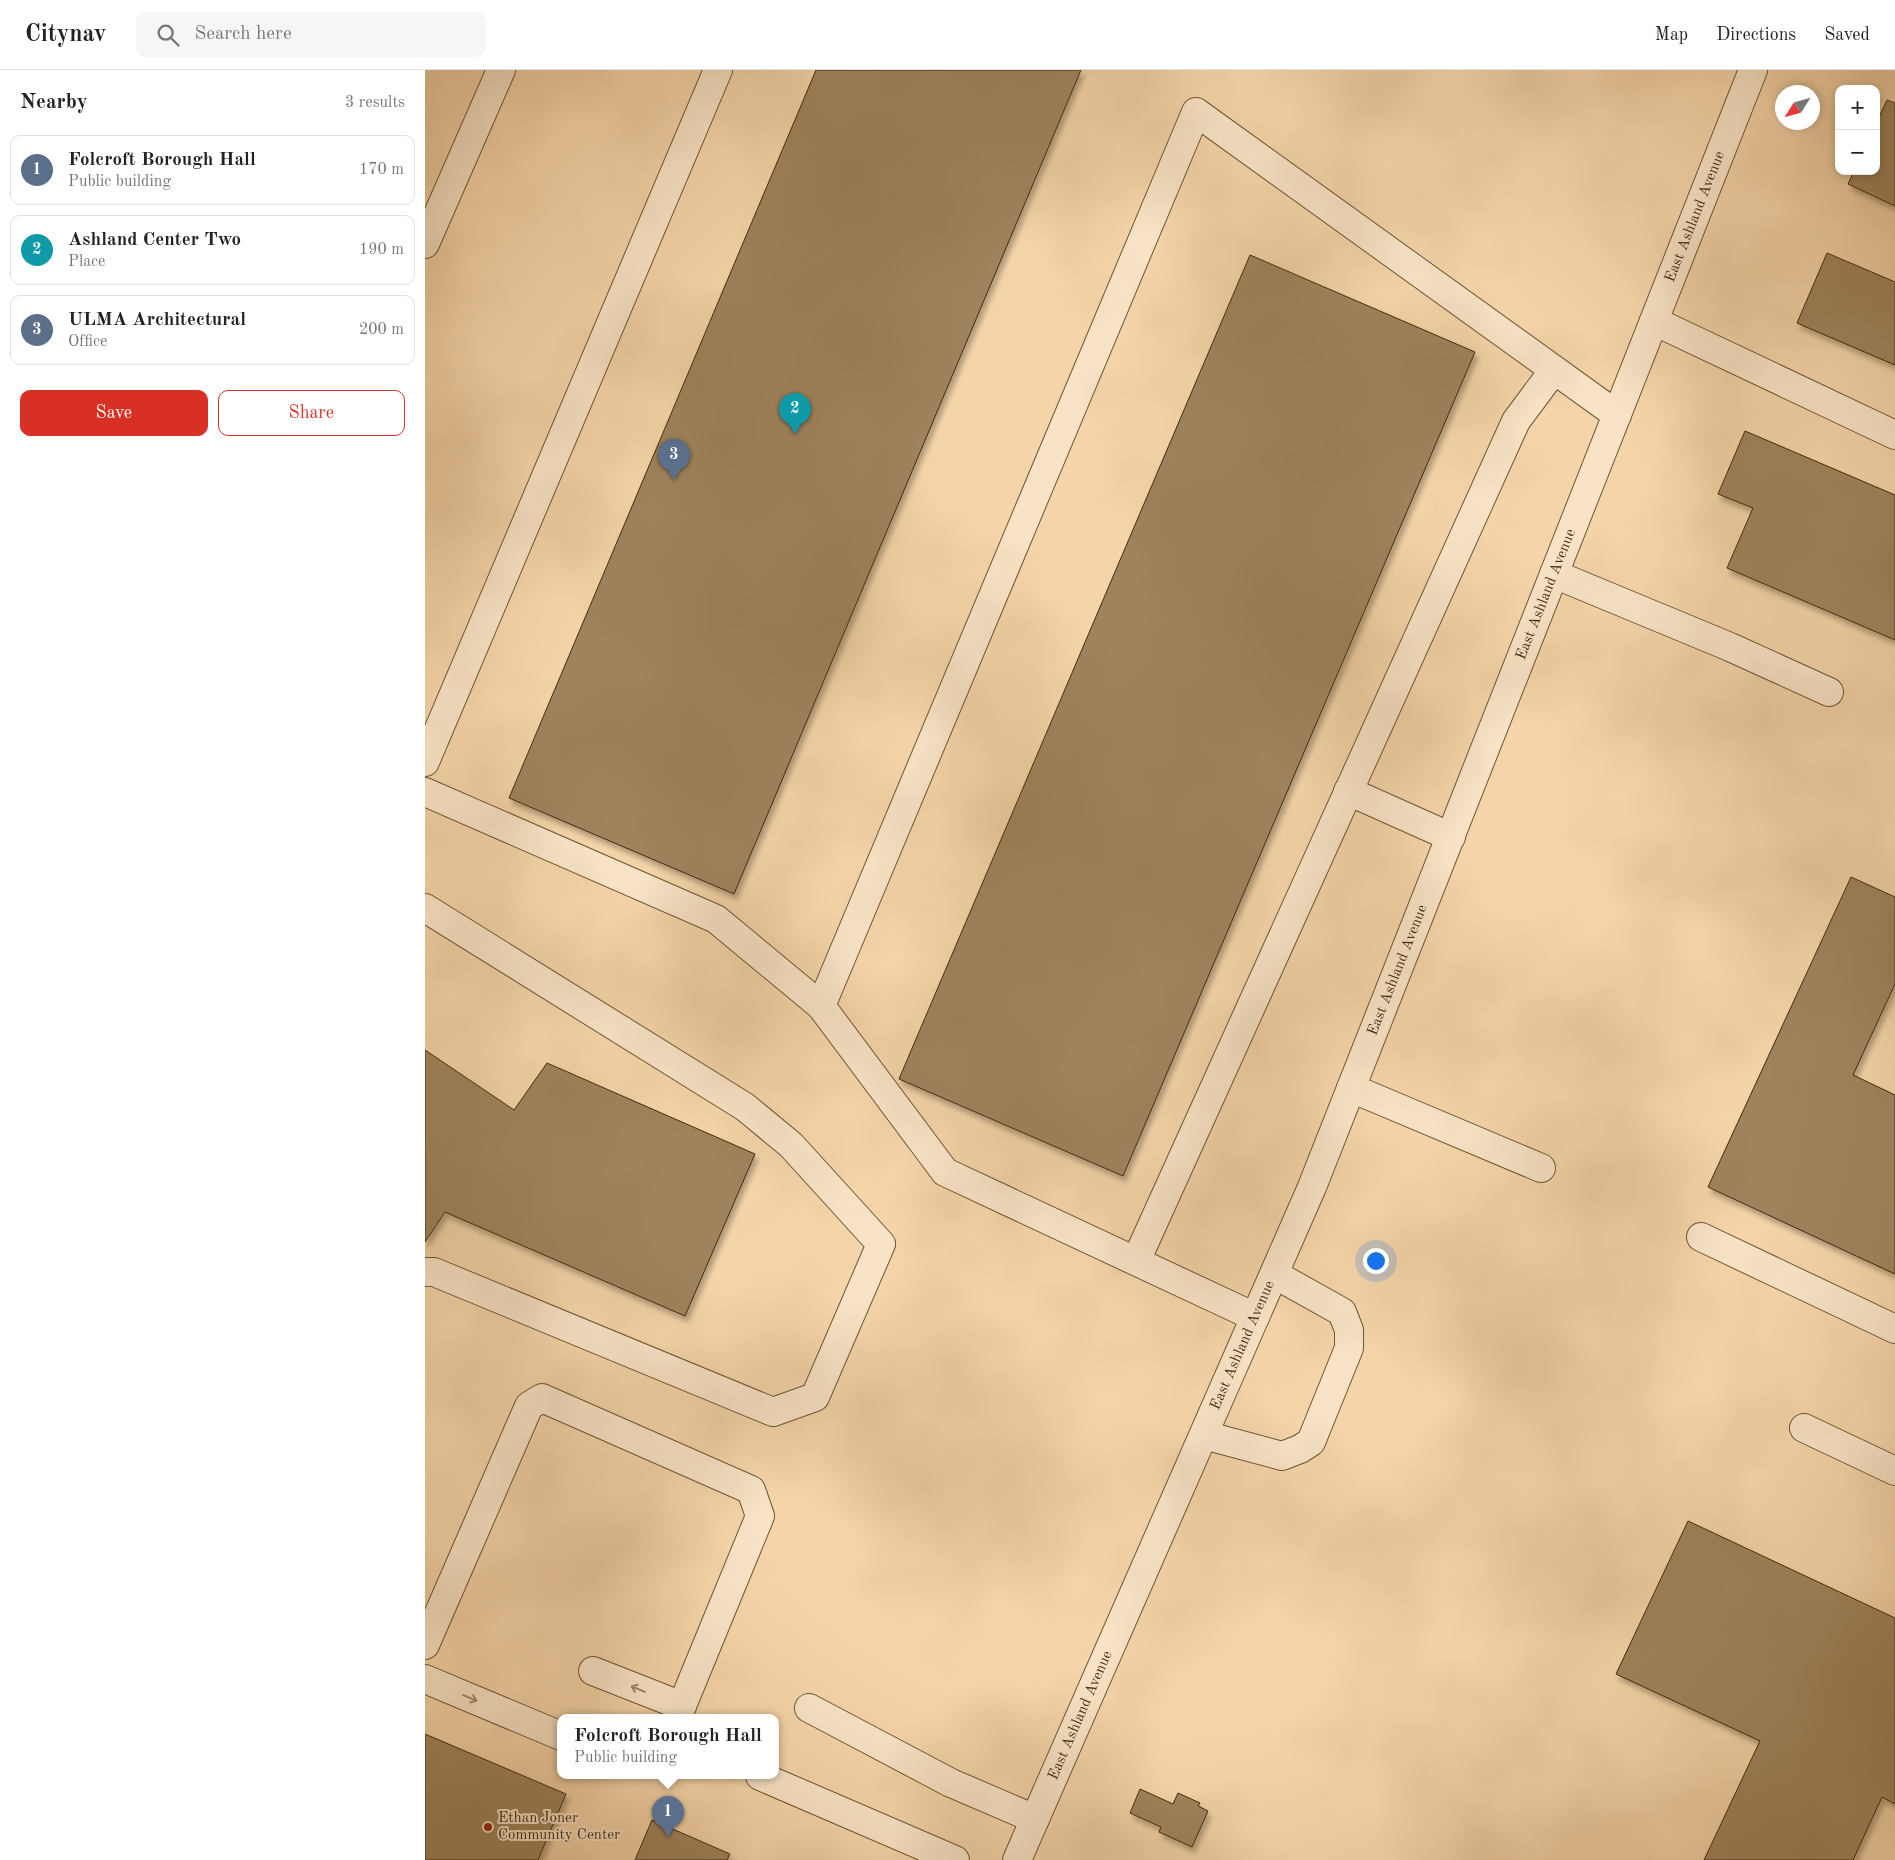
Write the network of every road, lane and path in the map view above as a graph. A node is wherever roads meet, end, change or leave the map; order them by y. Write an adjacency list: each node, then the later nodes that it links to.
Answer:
1 (501, 70): 4 (street)
2 (718, 70): 11 (street)
3 (1753, 70): 5 (street, East Ashland Avenue)
4 (425, 244)
5 (1654, 321): 7 (street, East Ashland Avenue); 8 (street)
6 (1555, 370): 7 (street); 12 (street); 16 (street)
7 (1617, 415): 9 (street, East Ashland Avenue)
8 (1895, 435)
9 (1554, 574): 10 (street); 14 (street, East Ashland Avenue)
10 (1829, 692)
11 (425, 762)
12 (1348, 791): 14 (street); 20 (street)
13 (425, 792): 16 (street)
14 (1451, 837): 17 (street, East Ashland Avenue)
15 (425, 908): 21 (street)
16 (821, 1006): 20 (street)
17 (1351, 1088): 18 (street); 22 (street, East Ashland Avenue)
18 (1541, 1168)
19 (1701, 1237): 24 (street)
20 (1136, 1261): 23 (street)
21 (425, 1272)
22 (1274, 1274): 23 (street, East Ashland Avenue); 26 (street)
23 (1255, 1317): 26 (street, East Ashland Avenue)
24 (1895, 1329)
25 (1803, 1428): 27 (street)
26 (1204, 1435): 35 (street, East Ashland Avenue)
27 (1895, 1471)
28 (425, 1645): 32 (street)
29 (593, 1671): 32 (street, one-way to 29)
30 (425, 1679): 33 (street, one-way to 33)
31 (809, 1708): 35 (street)
32 (680, 1712)
33 (557, 1734)
34 (767, 1779): 36 (street)
35 (1035, 1819): 37 (street, East Ashland Avenue)
36 (955, 1860)
37 (1017, 1860)

